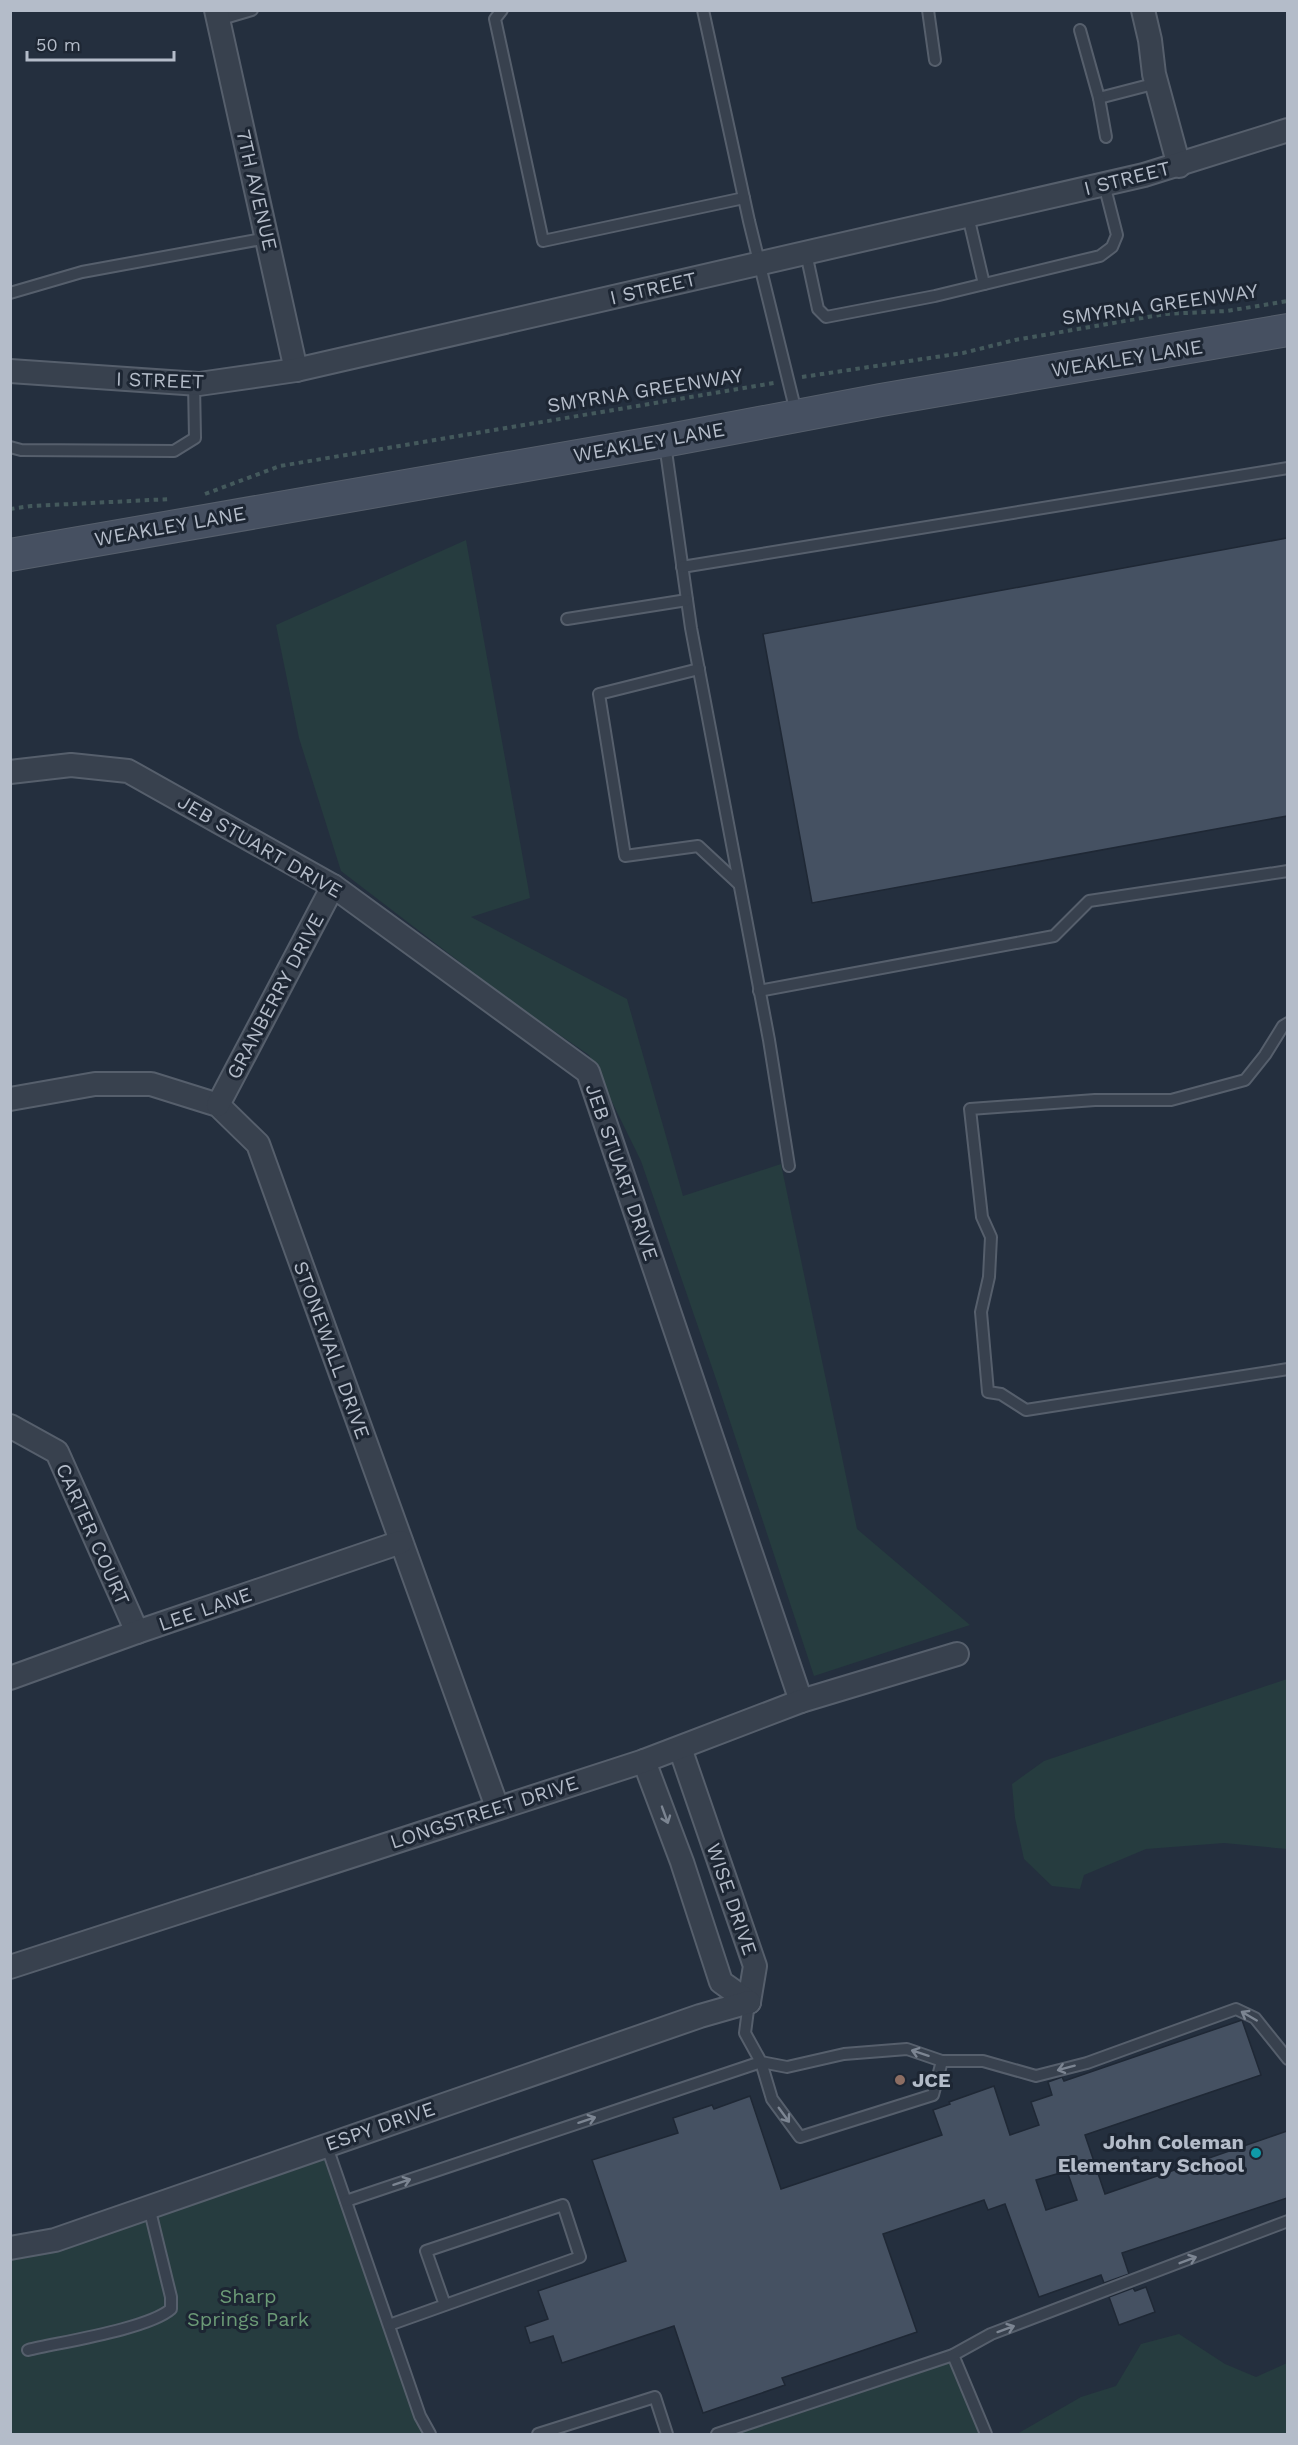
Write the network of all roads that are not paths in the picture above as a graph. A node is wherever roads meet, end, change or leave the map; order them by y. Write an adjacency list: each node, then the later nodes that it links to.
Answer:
1 (252, 10): 6 (lane)
2 (502, 10): 15 (lane)
3 (703, 10): 15 (lane)
4 (928, 10): 8 (lane)
5 (1143, 10): 9 (street)
6 (217, 15): 17 (street, 7TH AVENUE)
7 (1080, 30): 10 (lane)
8 (935, 60)
9 (1157, 82): 10 (lane); 13 (street)
10 (1099, 98): 12 (lane)
11 (1287, 130): 13 (street, I STREET)
12 (1106, 137)
13 (1179, 165): 14 (street, I STREET)
14 (1104, 184): 16 (street, I STREET); 20 (lane)
15 (744, 198): 19 (lane)
16 (968, 216): 18 (street, I STREET); 20 (lane)
17 (268, 238): 21 (lane); 23 (street, 7TH AVENUE)
18 (806, 253): 19 (street, I STREET); 20 (lane)
19 (760, 264): 23 (street, I STREET); 26 (lane)
20 (984, 284)
21 (10, 293)
22 (1287, 330): 26 (main road, WEAKLEY LANE)
23 (296, 370): 25 (street, I STREET)
24 (10, 371): 25 (street, I STREET)
25 (194, 384): 28 (lane)
26 (797, 416): 27 (main road, WEAKLEY LANE)
27 (664, 441): 30 (main road, WEAKLEY LANE); 31 (lane)
28 (10, 447)
29 (1287, 468): 31 (lane)
30 (10, 555)
31 (682, 567): 32 (lane)
32 (687, 600): 33 (lane); 34 (lane)
33 (567, 619)
34 (699, 669): 37 (lane); 37 (lane)
35 (10, 772): 38 (street, JEB STUART DRIVE)
36 (1287, 872): 39 (lane)
37 (739, 884): 39 (lane)
38 (333, 886): 42 (street, GRANBERRY DRIVE); 50 (street, JEB STUART DRIVE)
39 (759, 991): 43 (lane)
40 (1287, 1023): 44 (lane)
41 (10, 1099): 42 (street, STONEWALL DRIVE)
42 (218, 1106): 46 (street, STONEWALL DRIVE)
43 (789, 1166)
44 (1287, 1369)
45 (10, 1426): 47 (street, CARTER COURT)
46 (401, 1542): 47 (street, LEE LANE); 53 (street, STONEWALL DRIVE)
47 (137, 1632): 49 (street, LEE LANE)
48 (957, 1654): 50 (street, LONGSTREET DRIVE)
49 (10, 1678)
50 (801, 1701): 51 (street, LONGSTREET DRIVE)
51 (680, 1748): 52 (street, LONGSTREET DRIVE); 55 (street, WISE DRIVE)
52 (644, 1761): 53 (street, LONGSTREET DRIVE); 55 (street, WISE DRIVE, one-way to 55)
53 (497, 1807): 54 (street, LONGSTREET DRIVE)
54 (10, 1967)
55 (749, 2002): 58 (lane); 59 (street, ESPY DRIVE)
56 (1287, 2059): 57 (lane, one-way to 57)
57 (942, 2061): 58 (lane, one-way to 58); 58 (lane, one-way to 57)
58 (761, 2062): 60 (lane, one-way to 58)
59 (326, 2144): 60 (lane); 61 (street, ESPY DRIVE)
60 (346, 2201): 65 (lane)
61 (149, 2206): 63 (street, ESPY DRIVE); 66 (lane)
62 (1287, 2222): 67 (lane, one-way to 62)
63 (10, 2248)
64 (445, 2305): 64 (lane); 65 (lane)
65 (389, 2325): 68 (lane)
66 (28, 2350)
67 (953, 2355): 71 (lane); 72 (lane)
68 (430, 2434)
69 (538, 2434): 70 (lane)
70 (667, 2434)
71 (717, 2434)
72 (986, 2434)

